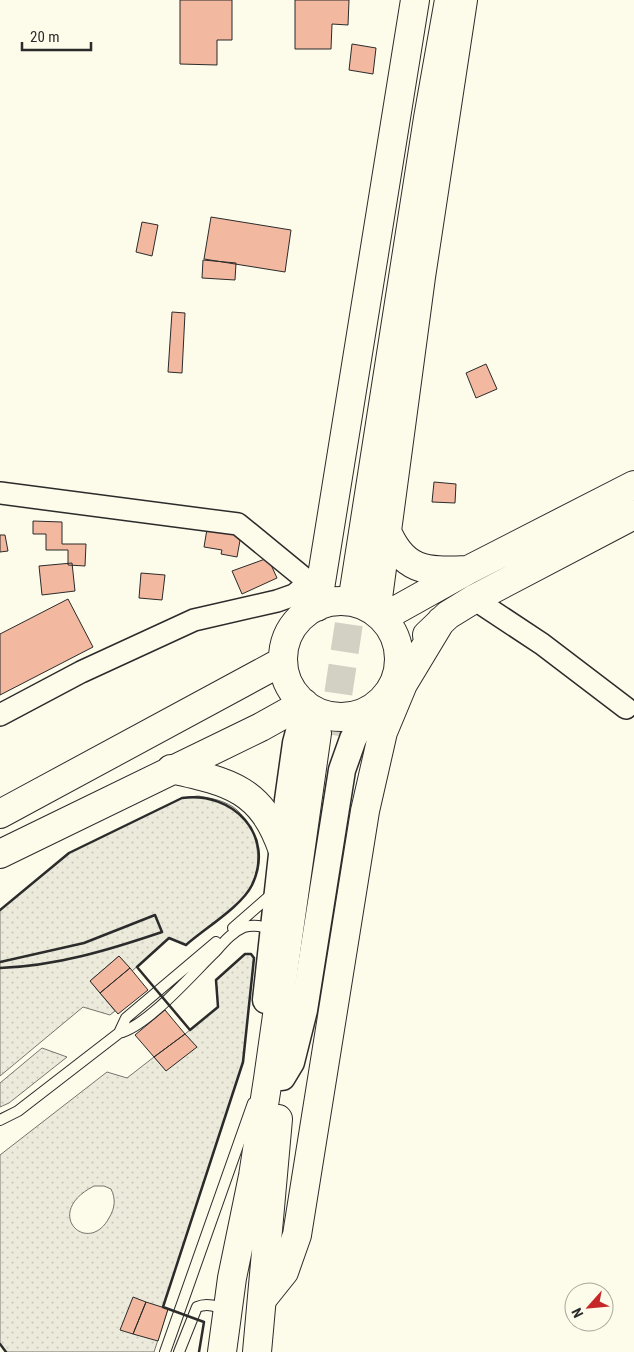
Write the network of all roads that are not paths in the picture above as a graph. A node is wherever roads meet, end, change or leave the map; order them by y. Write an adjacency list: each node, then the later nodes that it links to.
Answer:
1 (415, 0): 10 (main road)
2 (428, 0): 10 (main road)
3 (449, 0): 10 (main road)
4 (463, 0): 8 (main road)
5 (634, 485): 9 (main road)
6 (0, 493): 10 (street)
7 (634, 514): 11 (main road)
8 (386, 529): 9 (main road); 12 (main road)
9 (468, 570): 12 (main road)
10 (328, 592): 12 (main road); 14 (main road); 19 (street)
11 (474, 599): 13 (main road); 17 (street)
12 (379, 615): 15 (main road)
13 (441, 621): 15 (main road); 30 (main road)
14 (284, 661): 16 (main road); 22 (main road)
15 (399, 662): 18 (main road)
16 (305, 704): 18 (main road); 21 (main road); 23 (street)
17 (626, 708)
18 (369, 710): 28 (street)
19 (0, 714)
20 (324, 734): 28 (main road)
21 (171, 769): 23 (main road); 24 (main road)
22 (0, 814)
23 (282, 851): 25 (street)
24 (0, 854)
25 (280, 884): 26 (street); 27 (lane)
26 (274, 930): 27 (lane); 28 (street)
27 (119, 1033): 29 (lane)
28 (275, 1078): 30 (main road); 31 (main road); 32 (lane)
29 (0, 1120)
30 (264, 1289): 31 (main road); 35 (main road)
31 (230, 1301): 33 (lane); 34 (main road)
32 (165, 1352)
33 (179, 1352)
34 (222, 1352)
35 (257, 1352)

